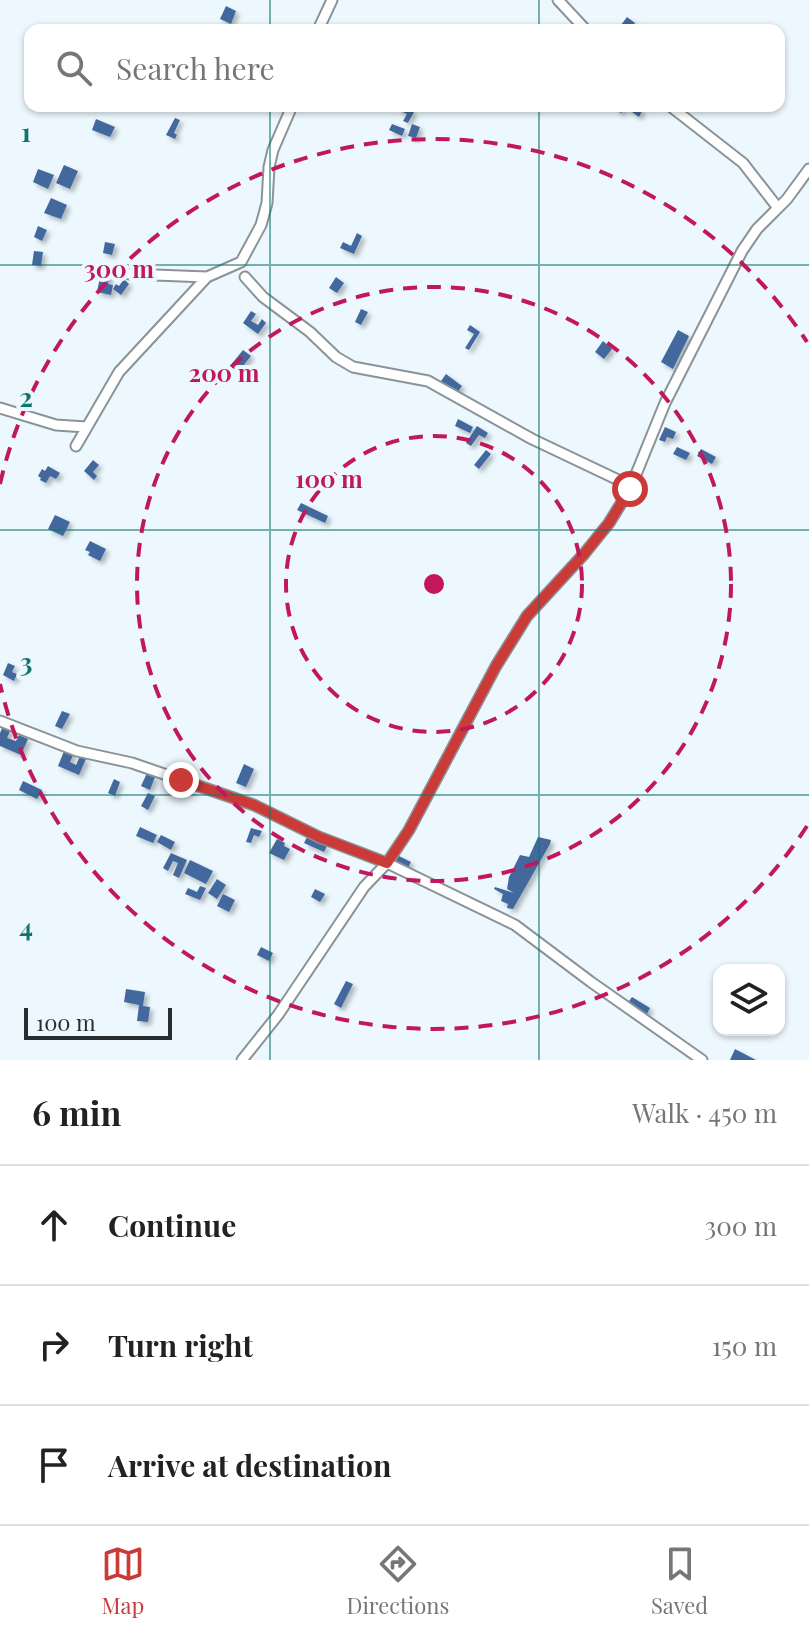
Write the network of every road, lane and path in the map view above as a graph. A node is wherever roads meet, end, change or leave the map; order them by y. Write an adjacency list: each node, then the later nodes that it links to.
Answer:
1 (332, 0): 3 (street)
2 (558, 0): 4 (street)
3 (321, 24)
4 (580, 24)
5 (290, 112): 10 (street)
6 (678, 112): 8 (street)
7 (809, 169): 8 (street)
8 (778, 208): 15 (street)
9 (129, 274): 10 (street)
10 (207, 277): 13 (street)
11 (245, 277): 15 (street)
12 (0, 408): 13 (street)
13 (86, 427): 14 (street)
14 (76, 446)
15 (631, 486): 17 (street)
16 (0, 721): 17 (street)
17 (387, 863): 18 (street); 19 (street)
18 (242, 1060)
19 (702, 1060)

